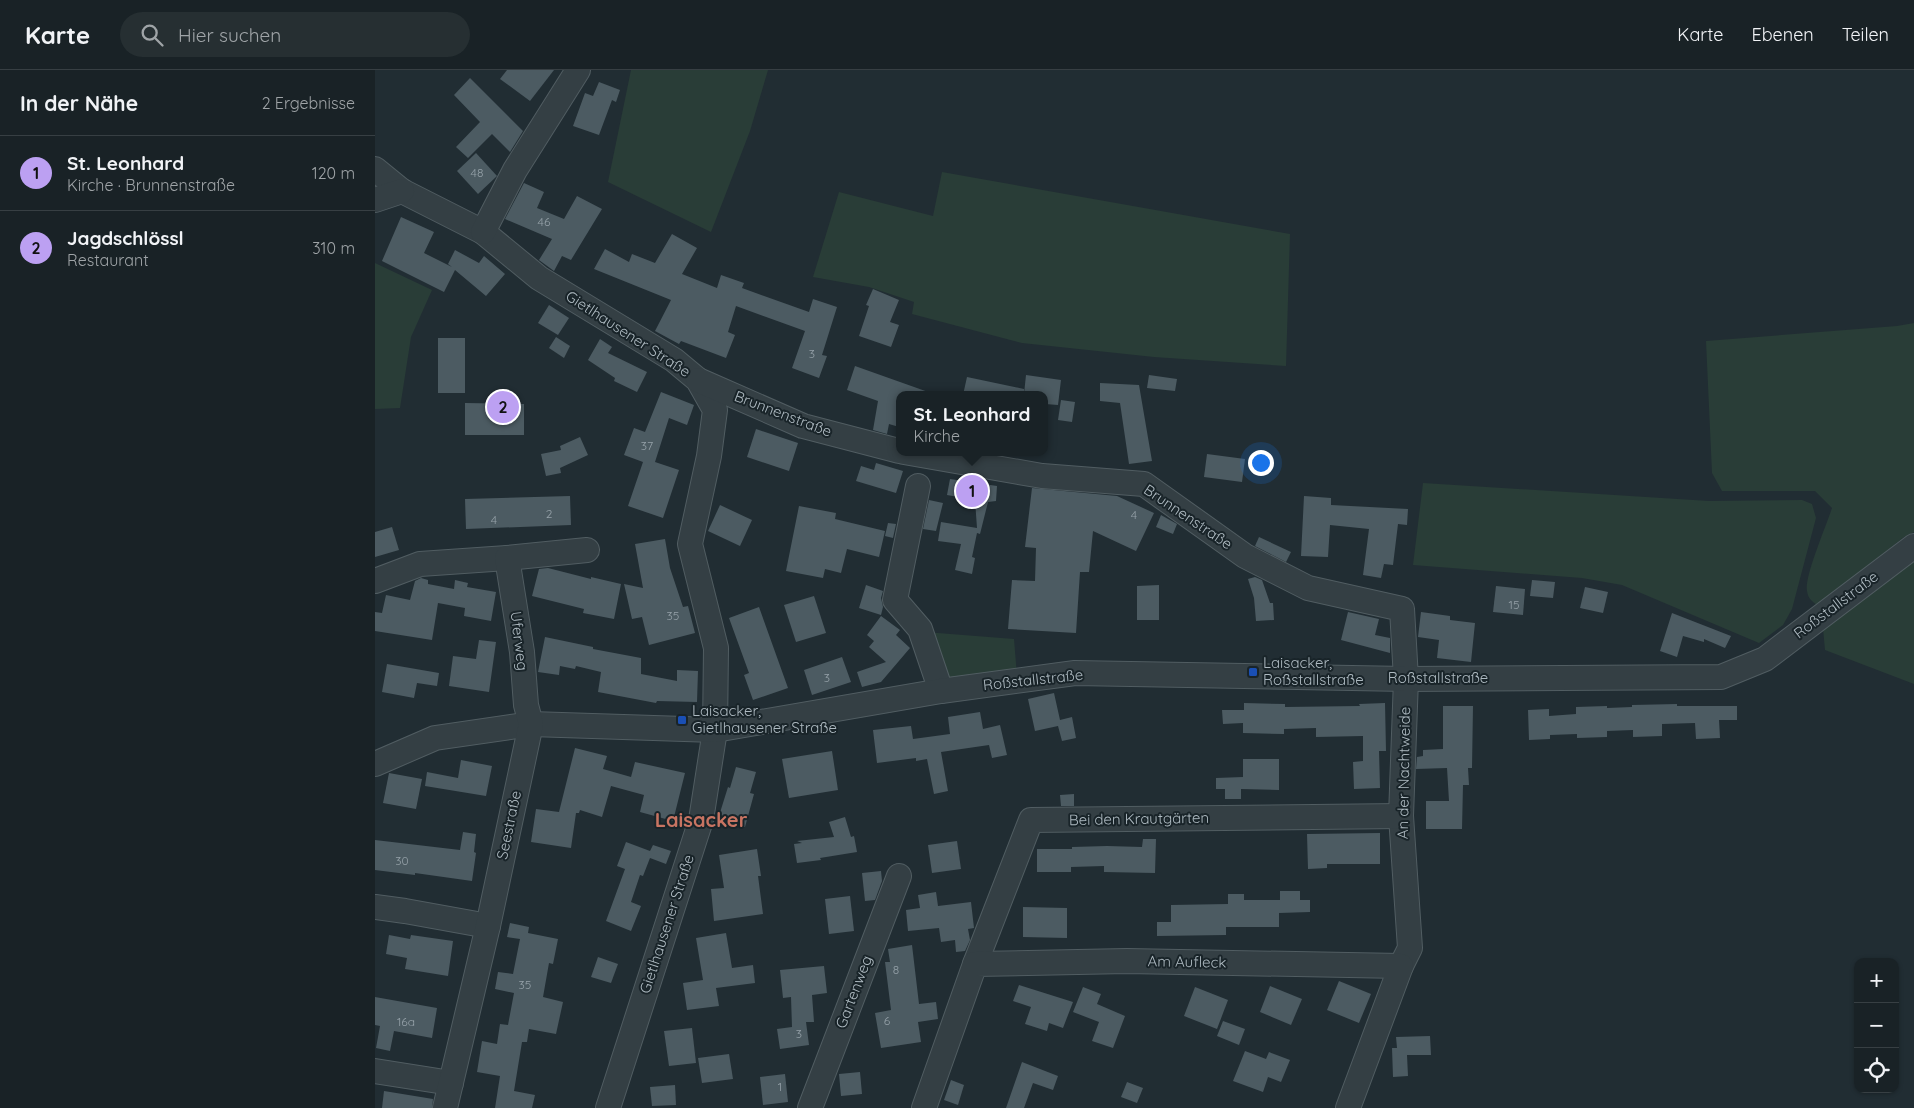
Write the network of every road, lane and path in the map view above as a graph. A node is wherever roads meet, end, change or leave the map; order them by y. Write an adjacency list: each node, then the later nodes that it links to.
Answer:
1 (578, 70): 5 (street)
2 (375, 169): 3 (street, Gietlhausener Straße)
3 (402, 191): 4 (street); 5 (street, Gietlhausener Straße)
4 (375, 200)
5 (483, 232): 6 (street, Gietlhausener Straße)
6 (698, 380): 7 (street, Brunnenstraße); 18 (street, Gietlhausener Straße)
7 (896, 450)
8 (927, 456): 14 (street, Brunnenstraße)
9 (918, 486): 16 (street)
10 (1914, 546): 15 (street, Roßstallstraße)
11 (587, 550): 12 (street)
12 (507, 558): 13 (street); 17 (street, Uferweg)
13 (375, 581)
14 (1402, 609): 15 (street, An der Nachtweide)
15 (1406, 679): 16 (street, Roßstallstraße); 20 (street, An der Nachtweide)
16 (941, 691): 18 (street, Roßstallstraße)
17 (531, 724): 18 (street); 19 (street); 23 (street, Seestraße)
18 (715, 730): 29 (street, Gietlhausener Straße)
19 (375, 764)
20 (1401, 816): 24 (street, Bei den Krautgärten); 25 (street, An der Nachtweide)
21 (899, 876): 30 (street, Gartenweg)
22 (375, 907): 23 (street)
23 (488, 926): 27 (street, Seestraße)
24 (975, 964): 25 (street, Am Aufleck); 31 (street)
25 (1401, 966): 32 (street)
26 (375, 1070): 27 (street)
27 (451, 1082): 28 (street, Seestraße)
28 (445, 1108)
29 (608, 1108)
30 (810, 1108)
31 (924, 1108)
32 (1348, 1108)

